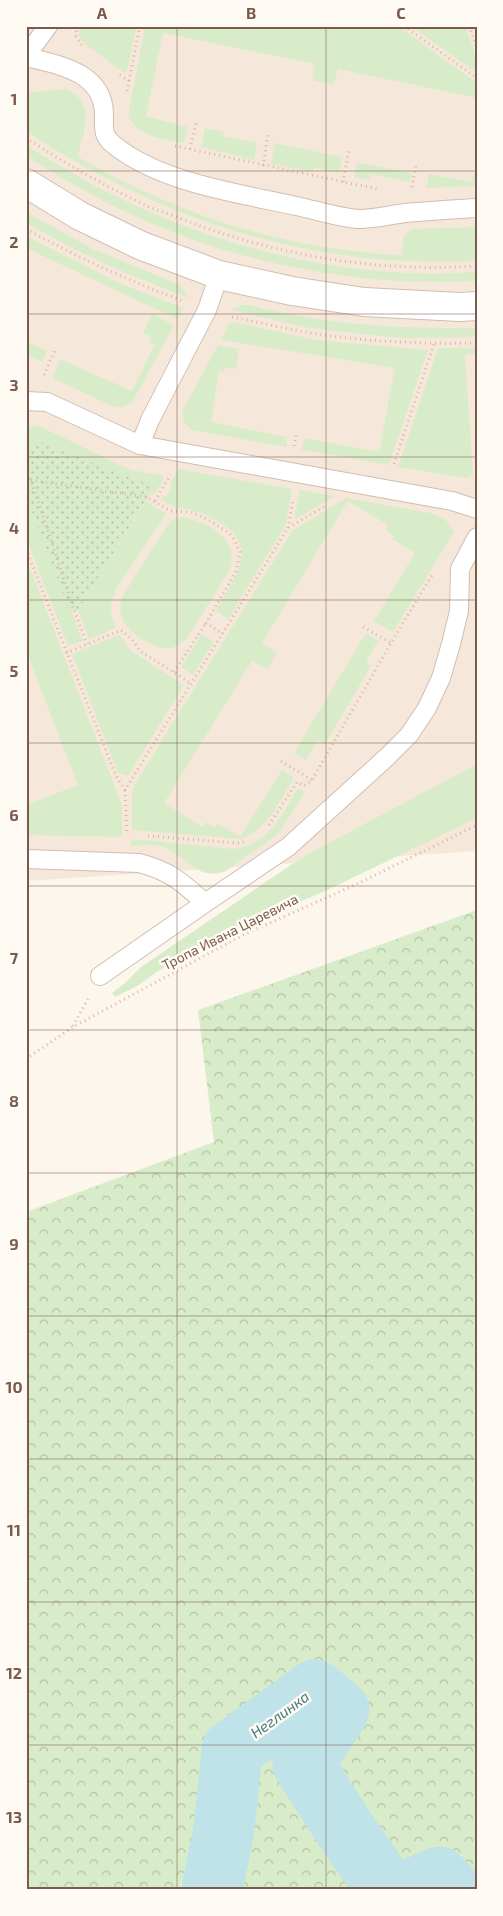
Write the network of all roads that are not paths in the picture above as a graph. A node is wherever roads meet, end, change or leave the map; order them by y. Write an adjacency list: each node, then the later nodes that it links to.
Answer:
1 (48, 26): 2 (lane)
2 (26, 57): 4 (lane)
3 (26, 183): 5 (street)
4 (477, 208)
5 (219, 275): 6 (street); 8 (lane)
6 (469, 307)
7 (26, 401): 8 (lane)
8 (140, 445): 9 (lane)
9 (477, 509)
10 (477, 537): 12 (lane)
11 (26, 859): 12 (lane)
12 (205, 903): 13 (lane)
13 (100, 976)

